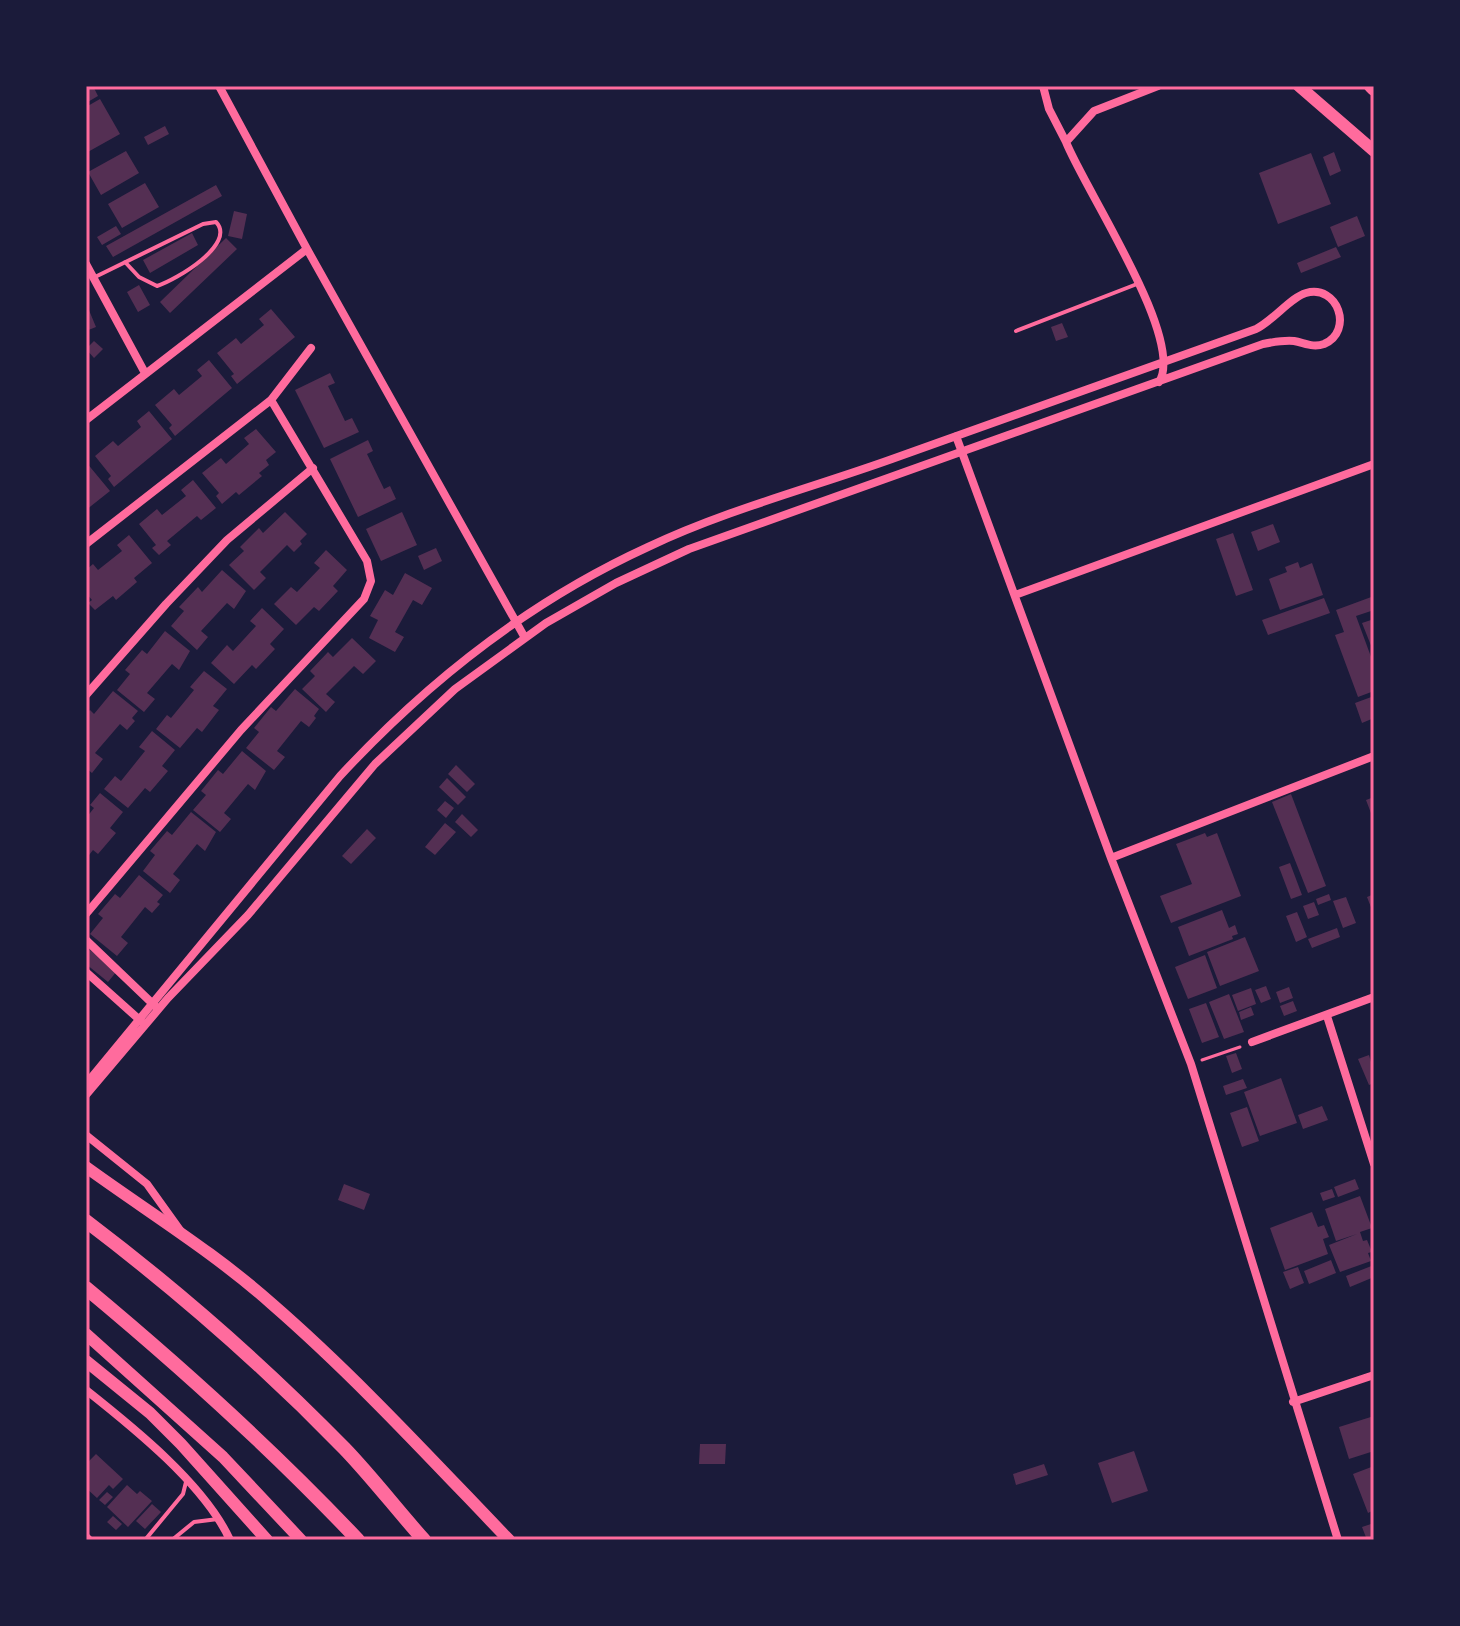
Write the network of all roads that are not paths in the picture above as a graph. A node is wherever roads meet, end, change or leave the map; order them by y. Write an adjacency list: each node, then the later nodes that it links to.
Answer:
1 (219, 86): 7 (street)
2 (1043, 86): 5 (street)
3 (1158, 86): 5 (street)
4 (1299, 86): 6 (main road)
5 (1066, 142): 11 (street)
6 (1374, 151)
7 (307, 249): 15 (street); 25 (street)
8 (125, 262): 8 (lane); 10 (lane)
9 (87, 266): 10 (street)
10 (95, 277): 15 (street)
11 (1139, 283): 12 (lane); 14 (street)
12 (1016, 331)
13 (311, 348): 17 (street)
14 (1165, 362): 16 (street); 16 (street); 19 (street)
15 (145, 373): 18 (street)
16 (1159, 382): 20 (street)
17 (271, 400): 22 (street); 23 (street)
18 (86, 420)
19 (956, 436): 20 (street); 25 (street)
20 (962, 453): 24 (street); 26 (street)
21 (1374, 464): 24 (street)
22 (313, 468): 27 (street); 30 (street)
23 (86, 544)
24 (1015, 595): 29 (street)
25 (517, 621): 26 (street); 34 (street)
26 (525, 638): 34 (street)
27 (86, 695)
28 (1374, 756): 29 (street)
29 (1111, 858): 50 (street)
30 (86, 914)
31 (86, 940): 34 (street)
32 (86, 972): 36 (street)
33 (1374, 997): 35 (street)
34 (155, 1006): 36 (street)
35 (1327, 1016): 37 (street); 41 (street)
36 (142, 1022): 38 (street); 39 (street)
37 (1252, 1042)
38 (86, 1084)
39 (86, 1095)
40 (86, 1135): 44 (street)
41 (1374, 1164)
42 (86, 1167): 44 (main road)
43 (86, 1221): 61 (highway)
44 (188, 1240): 62 (main road)
45 (86, 1288): 60 (highway)
46 (86, 1334): 59 (main road)
47 (86, 1361): 58 (main road)
48 (1374, 1375): 50 (street)
49 (86, 1390): 51 (street)
50 (1293, 1402): 63 (street)
51 (186, 1479): 52 (street); 55 (lane)
52 (220, 1519): 56 (lane); 57 (street)
53 (86, 1534): 54 (lane)
54 (92, 1540)
55 (145, 1540)
56 (172, 1540)
57 (230, 1540)
58 (267, 1540)
59 (301, 1540)
60 (358, 1540)
61 (424, 1540)
62 (509, 1540)
63 (1338, 1540)

